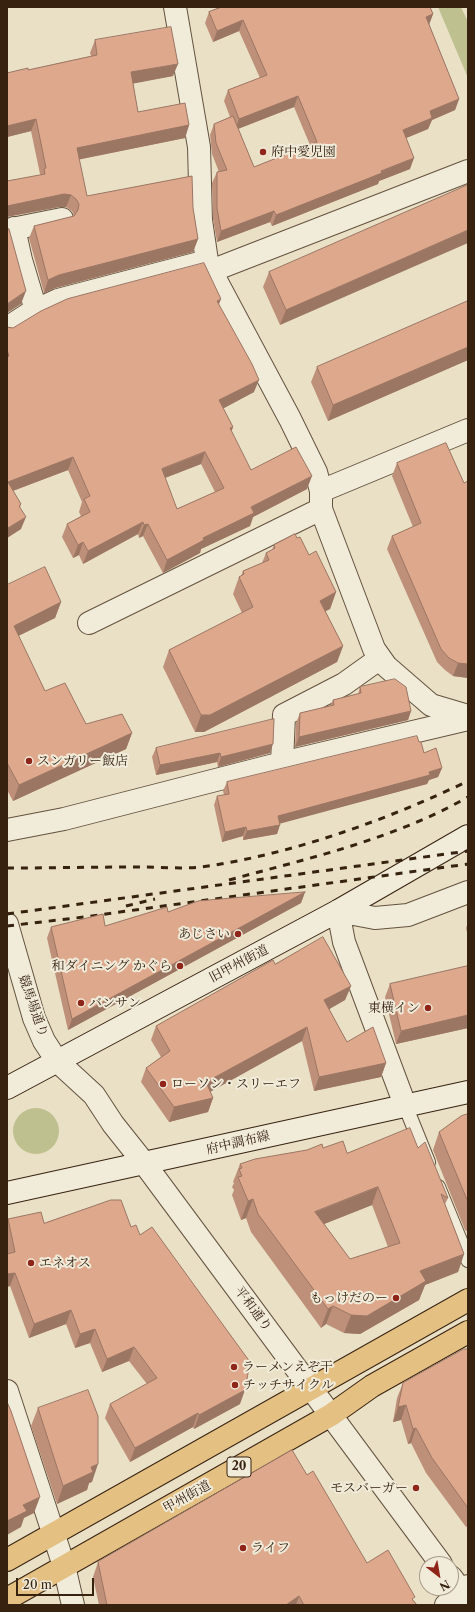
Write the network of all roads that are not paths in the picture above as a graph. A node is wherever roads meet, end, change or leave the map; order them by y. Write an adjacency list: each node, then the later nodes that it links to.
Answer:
1 (175, 7): 5 (street)
2 (468, 171): 5 (street)
3 (62, 219): 4 (street)
4 (10, 229): 6 (street)
5 (209, 266): 6 (street); 9 (street)
6 (36, 310): 7 (street)
7 (7, 328)
8 (468, 430): 9 (street)
9 (321, 500): 10 (street); 11 (street)
10 (89, 623)
11 (379, 658): 12 (street); 13 (street)
12 (468, 717): 13 (street)
13 (282, 763): 14 (street)
14 (7, 830)
15 (468, 836): 17 (street, 旧甲州街道)
16 (468, 892): 17 (street)
17 (338, 911): 19 (street, 旧甲州街道); 22 (street)
18 (7, 924): 19 (street, 競馬場通り)
19 (57, 1062): 20 (street, 旧甲州街道); 23 (street, 平和通り)
20 (7, 1088)
21 (468, 1092): 22 (street, 府中調布線)
22 (405, 1105): 23 (street, 府中調布線); 25 (lane)
23 (144, 1163): 24 (street, 府中調布線); 28 (street, 平和通り)
24 (7, 1193)
25 (468, 1260)
26 (468, 1300): 28 (highway, 20)
27 (468, 1332): 30 (highway, 甲州街道 / 20)
28 (311, 1388): 30 (street, 平和通り); 31 (highway, 20)
29 (9, 1400): 31 (street)
30 (331, 1415): 32 (street, 平和通り); 34 (highway, 甲州街道 / 20)
31 (53, 1534): 33 (highway, 20); 34 (street)
32 (435, 1556)
33 (7, 1560)
34 (64, 1566): 35 (highway, 甲州街道 / 20); 36 (street)
35 (7, 1599)
36 (73, 1605)

